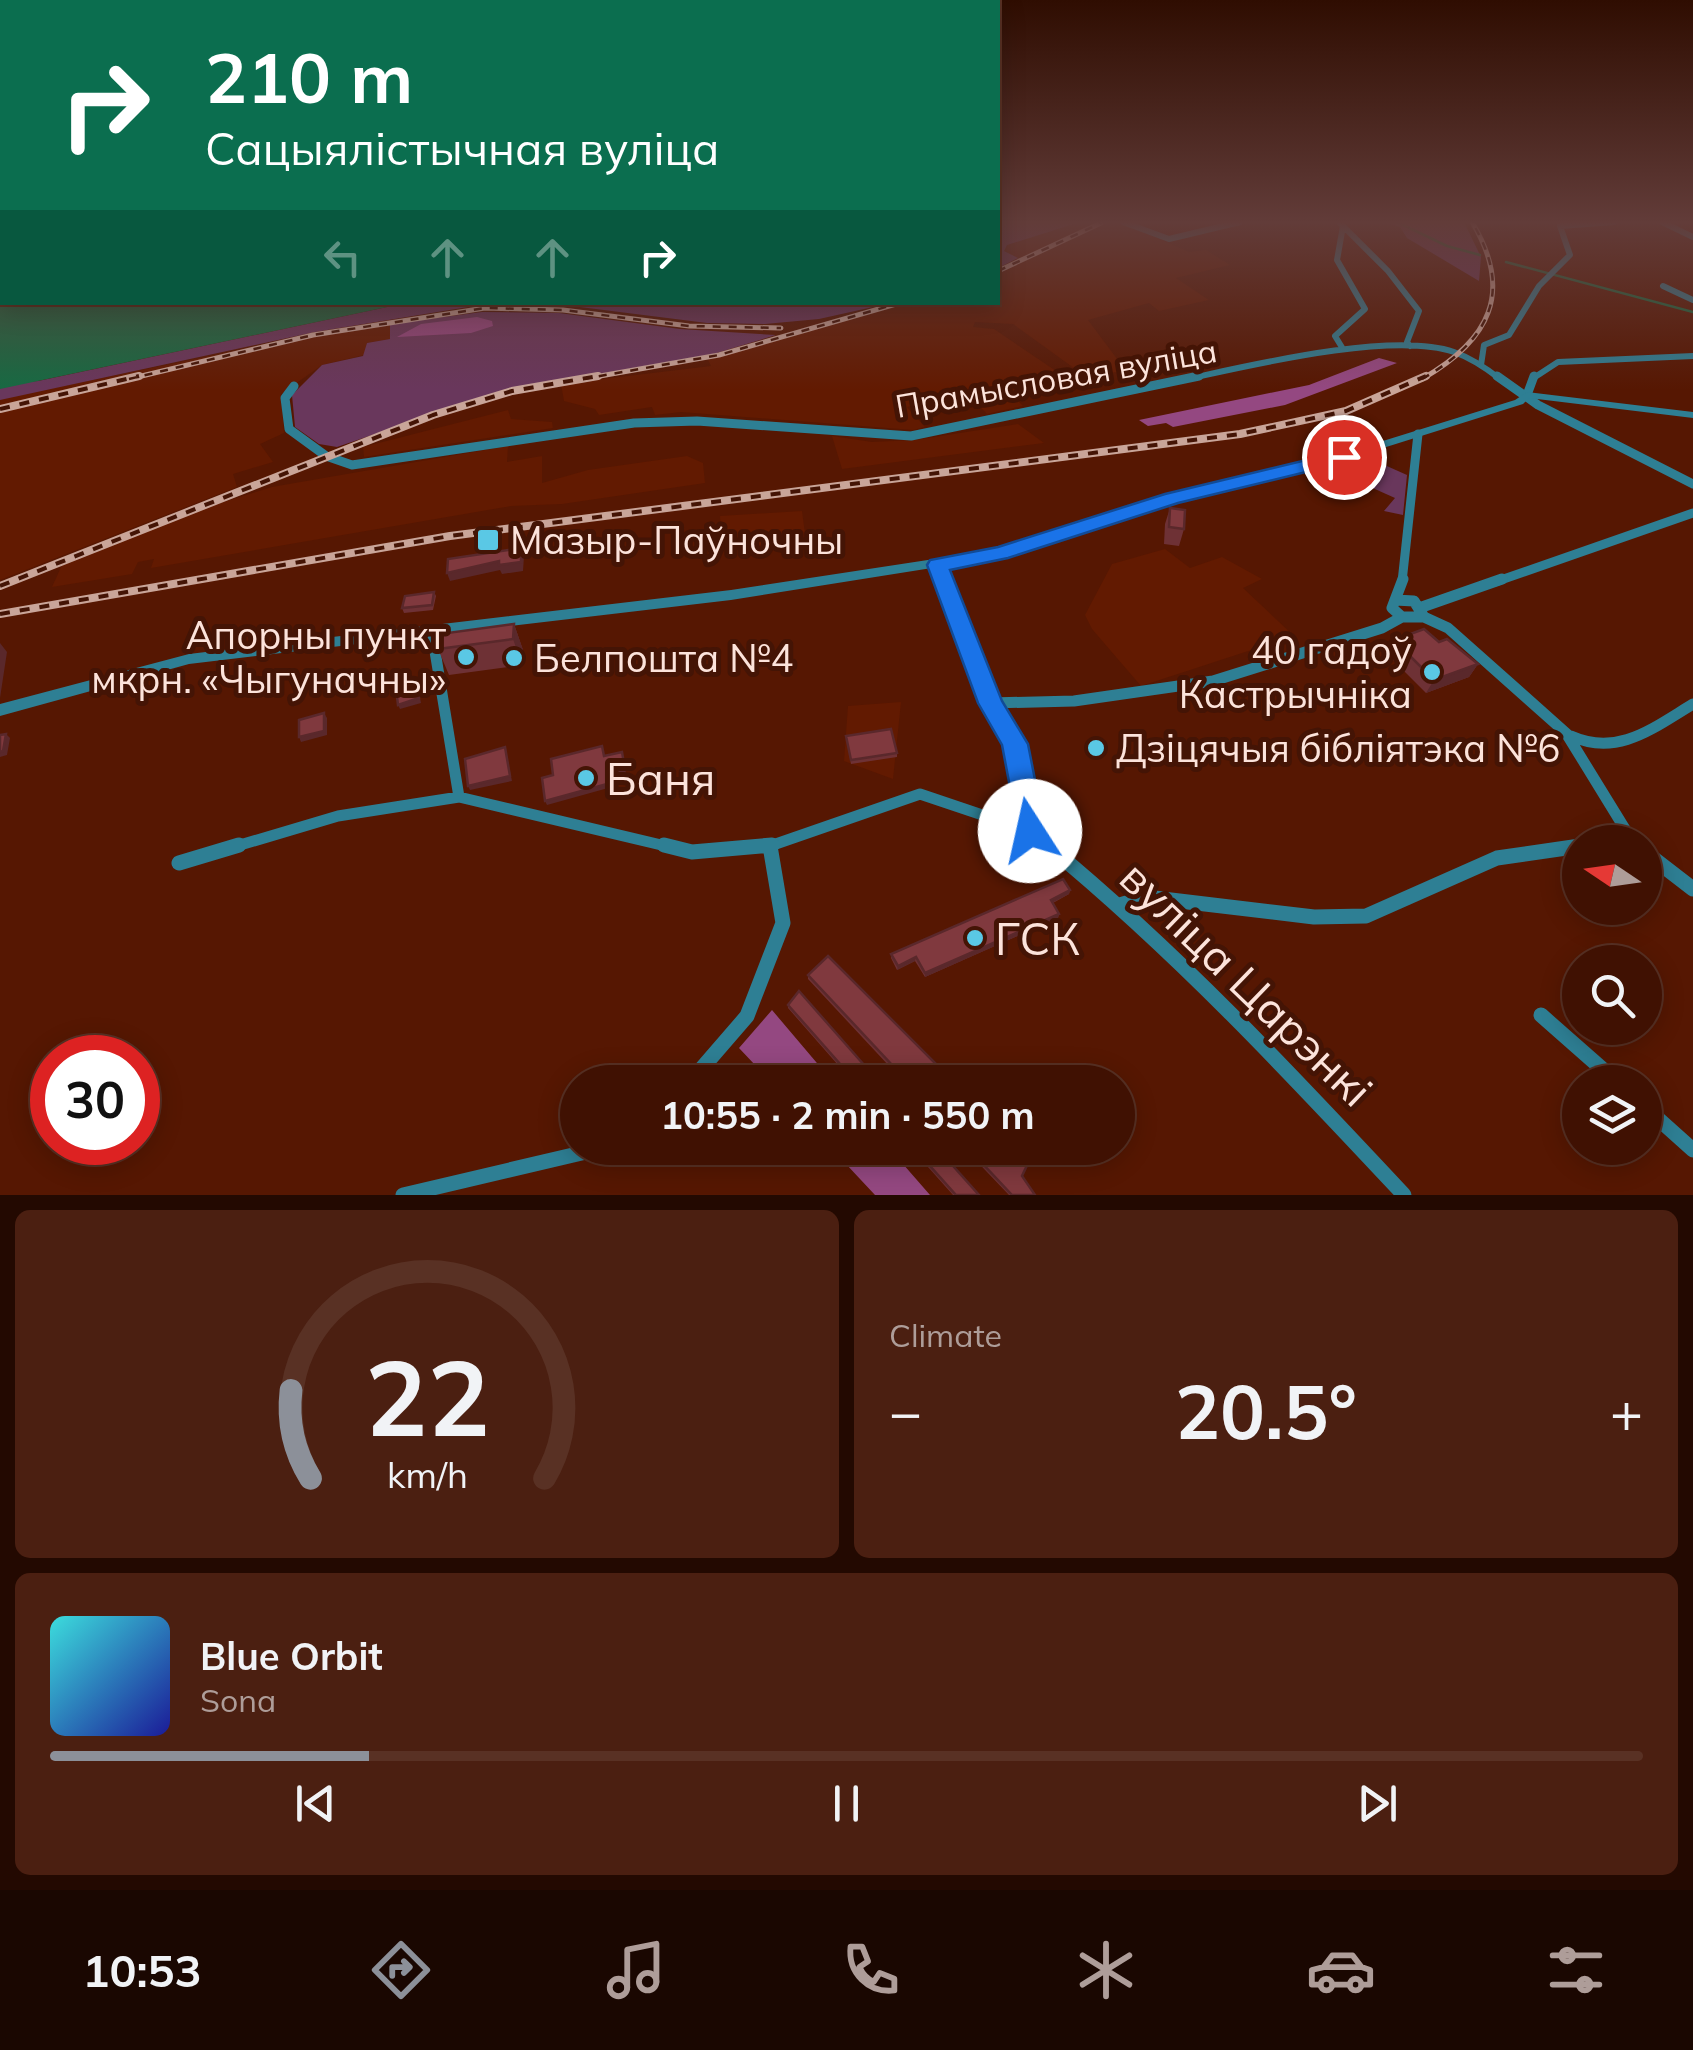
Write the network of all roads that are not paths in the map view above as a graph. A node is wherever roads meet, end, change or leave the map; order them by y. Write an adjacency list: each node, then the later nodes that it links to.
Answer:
1 (1341, 278): 7 (street)
2 (1389, 278): 6 (street)
3 (1548, 278): 9 (street)
4 (1663, 286): 5 (street)
5 (1693, 300)
6 (1410, 346): 7 (street, Прамысловая вуліца); 9 (street, Прамысловая вуліца)
7 (1343, 350): 10 (street, Прамысловая вуліца)
8 (1693, 356): 11 (street)
9 (1481, 365): 11 (street, Прамысловая вуліца)
10 (294, 386)
11 (1528, 395): 12 (street); 13 (street); 14 (street, Прамысловая вуліца)
12 (1693, 414)
13 (1418, 434): 16 (street); 17 (street)
14 (1693, 481)
15 (1693, 513): 19 (street)
16 (938, 565): 21 (street); 22 (street)
17 (1402, 585): 18 (street); 19 (street)
18 (1394, 600): 19 (street); 20 (street)
19 (1422, 609): 20 (street); 25 (street)
20 (1402, 617): 22 (street)
21 (432, 633): 24 (street); 26 (street)
22 (990, 703): 28 (street)
23 (1693, 704): 25 (street)
24 (0, 710)
25 (1566, 733): 27 (street)
26 (460, 797): 29 (street); 31 (street)
27 (1621, 825)
28 (1030, 831): 29 (street); 34 (street, вуліца Царэнкі)
29 (770, 846): 36 (street)
30 (1562, 849): 34 (street)
31 (179, 863)
32 (1662, 865): 33 (street)
33 (1693, 890)
34 (1120, 905): 42 (street, вуліца Царэнкі)
35 (1541, 1015): 37 (street)
36 (705, 1065)
37 (1598, 1065)
38 (1662, 1122): 39 (street)
39 (1693, 1150)
40 (560, 1157): 41 (street)
41 (403, 1195)
42 (1404, 1195)

